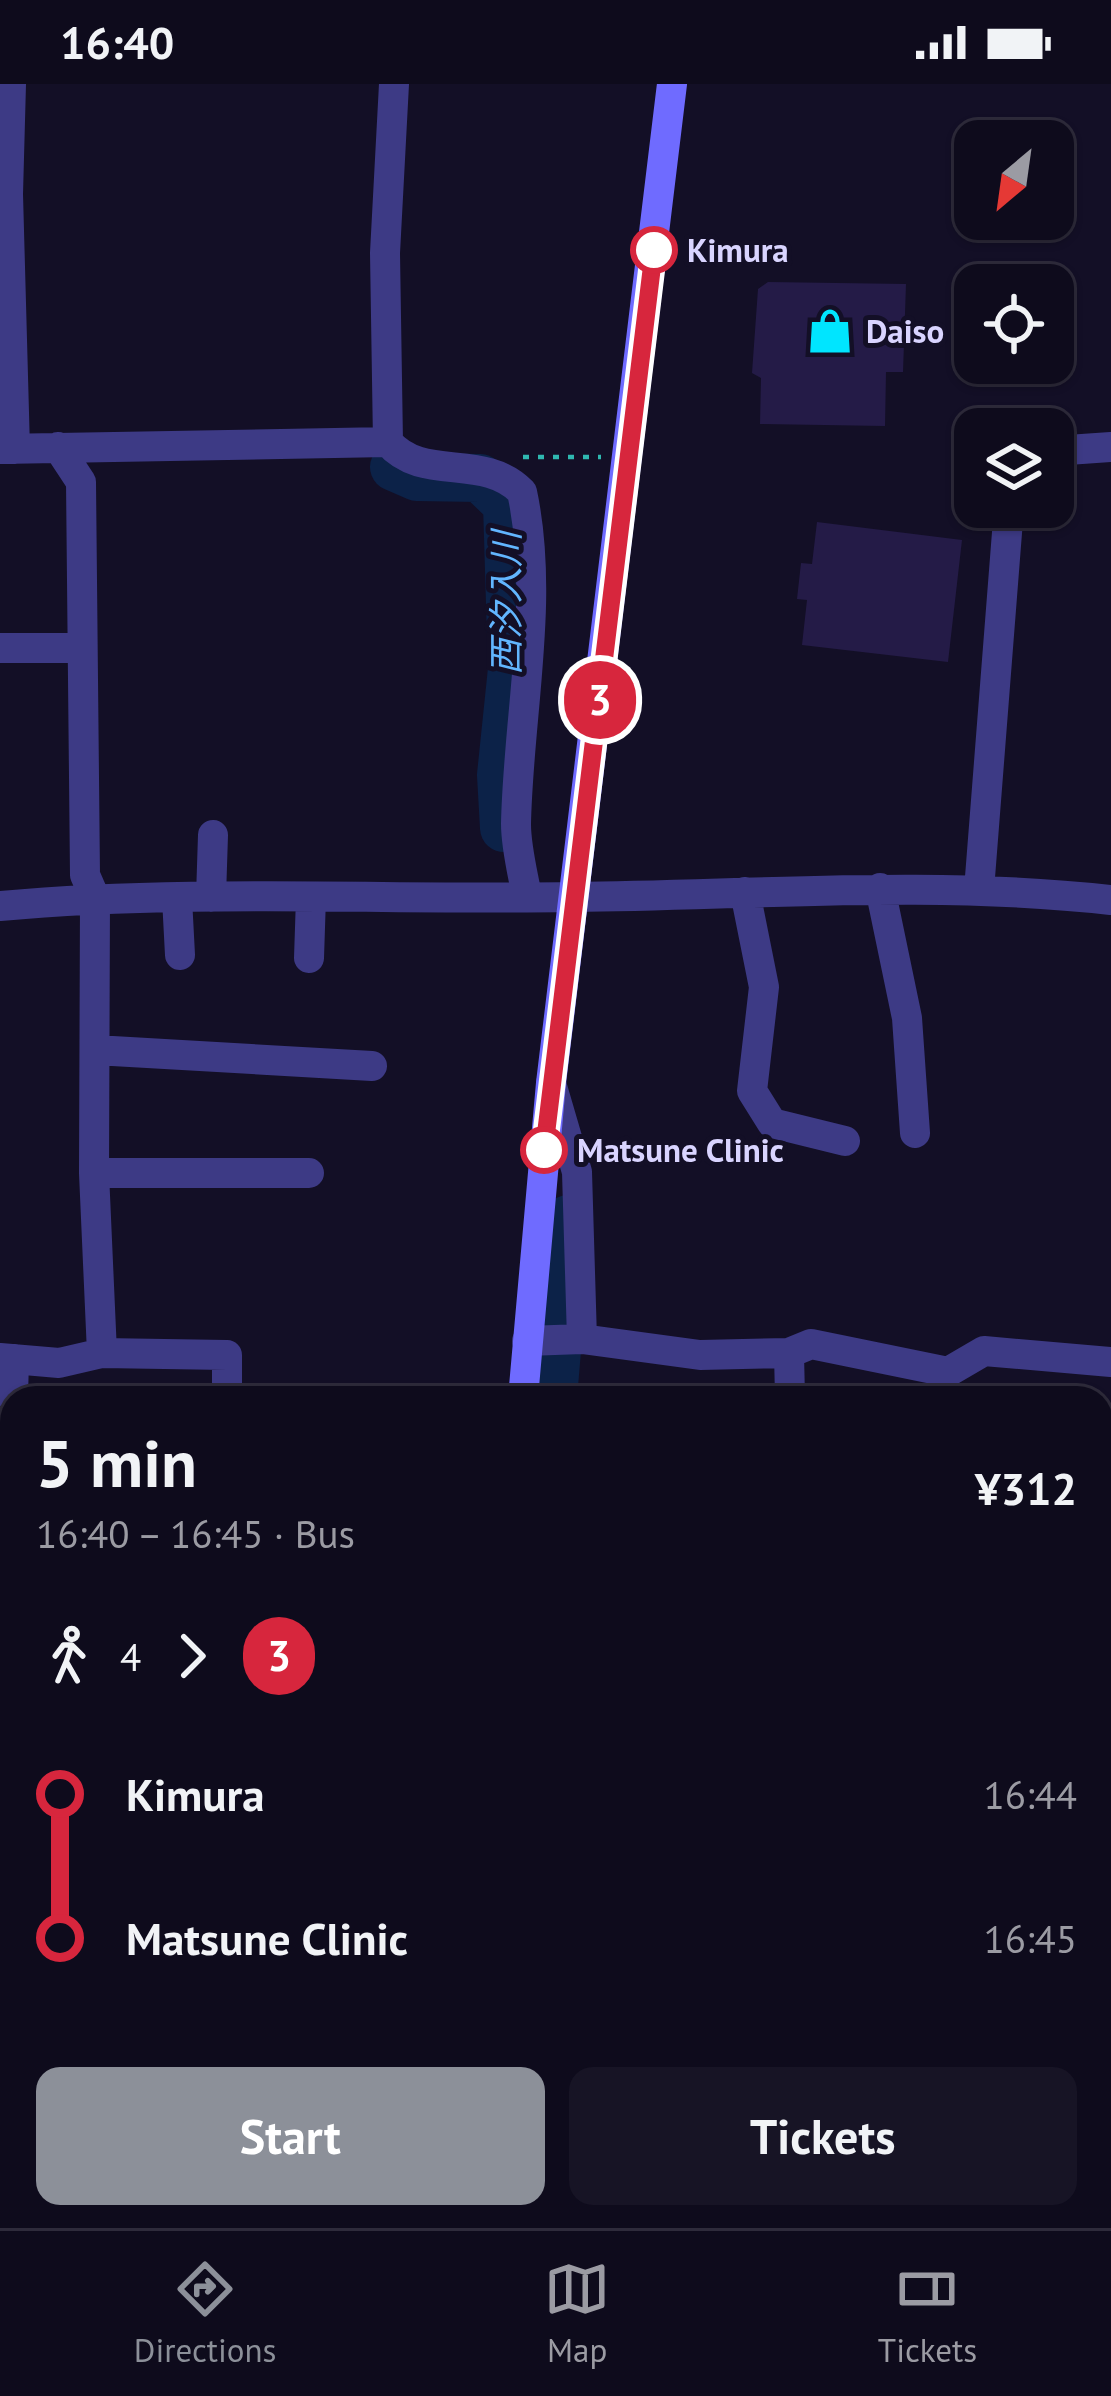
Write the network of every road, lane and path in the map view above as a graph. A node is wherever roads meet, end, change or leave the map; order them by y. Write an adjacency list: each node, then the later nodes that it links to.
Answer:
1 (11, 84): 7 (street)
2 (394, 84): 4 (street)
3 (672, 84): 9 (street)
4 (388, 442): 5 (street); 10 (street)
5 (58, 447): 7 (street); 12 (street)
6 (1111, 447): 8 (street)
7 (8, 449)
8 (1074, 450)
9 (631, 457): 10 (path); 20 (street)
10 (500, 474): 19 (street)
11 (1007, 528): 16 (street)
12 (81, 647): 13 (street); 21 (street)
13 (0, 648)
14 (213, 835): 23 (street)
15 (880, 888): 16 (street); 17 (street); 31 (street)
16 (979, 890): 24 (street)
17 (745, 892): 20 (street); 32 (street)
18 (310, 897): 19 (street); 23 (street); 27 (street)
19 (527, 897): 20 (street)
20 (576, 897): 30 (street)
21 (94, 898): 22 (street); 25 (street); 28 (street)
22 (177, 898): 23 (street); 26 (street)
23 (212, 898)
24 (1111, 900)
25 (0, 906)
26 (180, 955)
27 (309, 958)
28 (94, 1050): 29 (street); 33 (street)
29 (372, 1066)
30 (551, 1083): 35 (street); 35 (street)
31 (915, 1133)
32 (845, 1141)
33 (94, 1173): 34 (street); 36 (street)
34 (309, 1173)
35 (556, 1340): 37 (street); 41 (street)
36 (101, 1353): 38 (street); 40 (street)
37 (789, 1353): 39 (street); 42 (street)
38 (7, 1358)
39 (1111, 1362)
40 (226, 1386)
41 (530, 1386)
42 (790, 1386)

